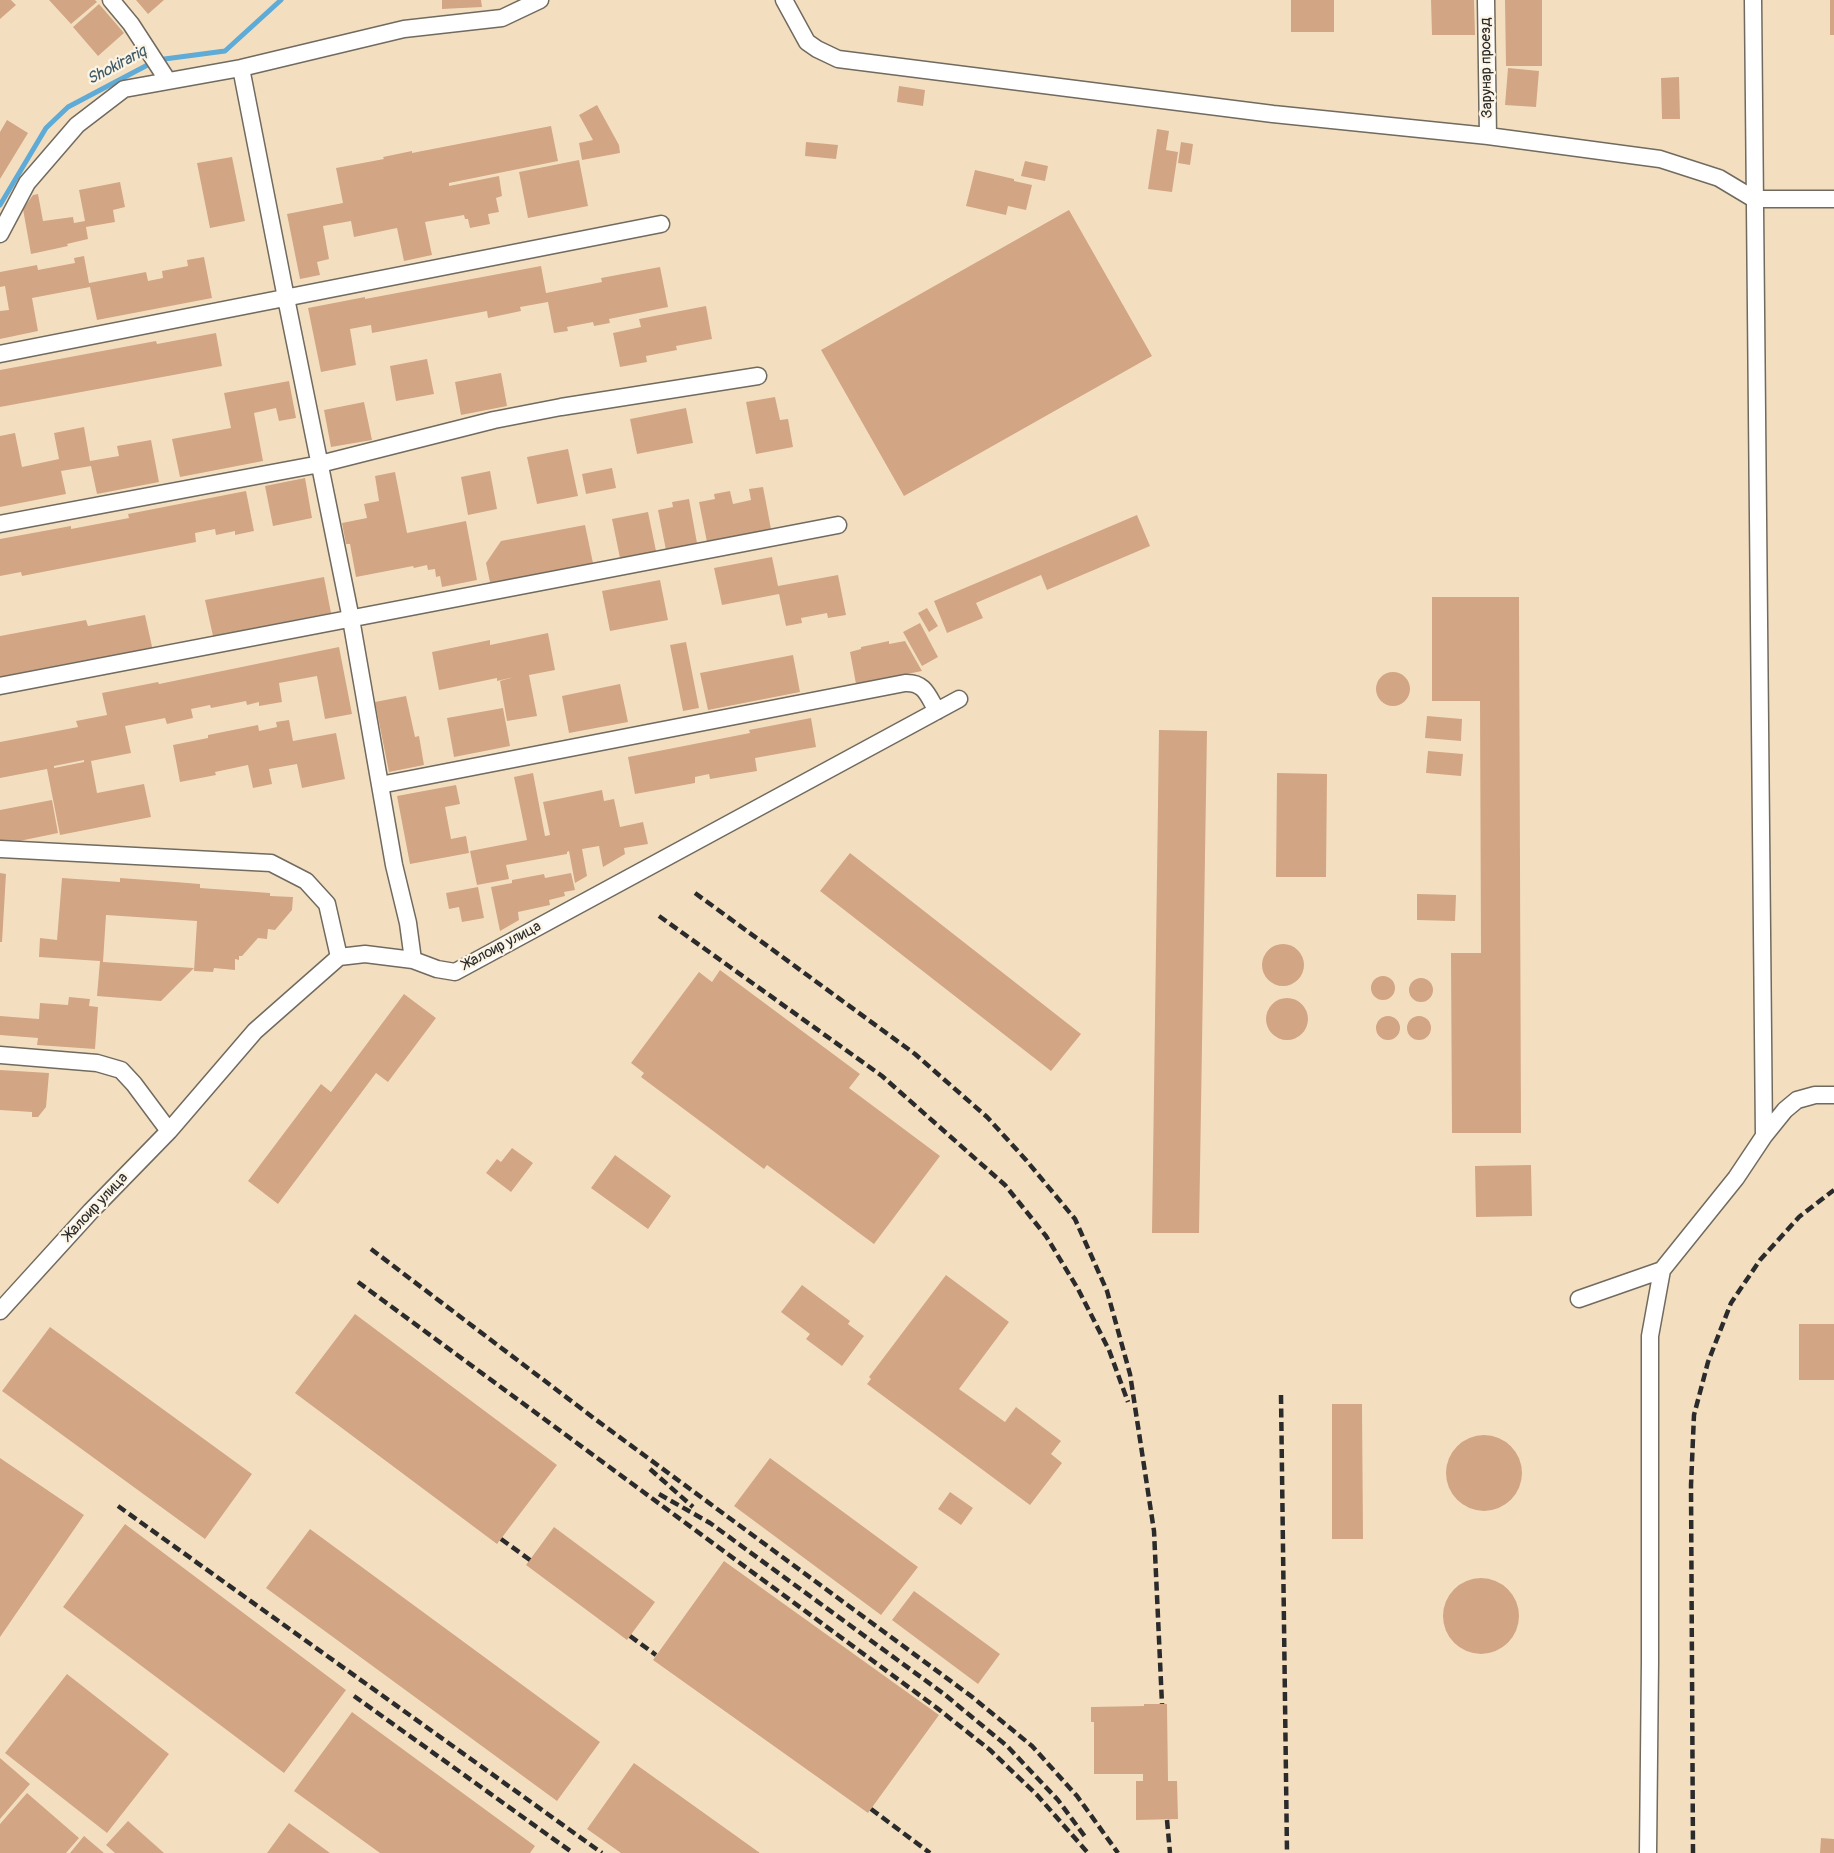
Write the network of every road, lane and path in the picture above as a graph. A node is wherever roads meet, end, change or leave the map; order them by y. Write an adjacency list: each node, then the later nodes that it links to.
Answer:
1 (111, 0): 7 (street)
2 (784, 0): 8 (street)
3 (1486, 0): 8 (street, Зарунар проезд)
4 (1753, 0): 10 (street)
5 (535, 1): 6 (street)
6 (241, 68): 7 (street); 13 (street)
7 (168, 81): 12 (street)
8 (1488, 136): 10 (street)
9 (1834, 199): 10 (street)
10 (1754, 200): 30 (street)
11 (661, 224): 13 (street)
12 (0, 234)
13 (286, 298): 14 (street); 16 (street)
14 (0, 354)
15 (758, 376): 16 (street)
16 (320, 464): 17 (street); 19 (street)
17 (0, 524)
18 (838, 525): 19 (street)
19 (351, 619): 20 (street); 23 (street)
20 (0, 686)
21 (959, 699): 22 (street, Жалоир улица)
22 (937, 711): 23 (street); 26 (street, Жалоир улица)
23 (380, 785): 26 (street)
24 (0, 849): 25 (street)
25 (339, 957): 26 (street, Жалоир улица); 29 (street, Жалоир улица)
26 (413, 960)
27 (0, 1055): 29 (street)
28 (1834, 1095): 30 (street)
29 (169, 1131): 33 (street, Жалоир улица)
30 (1764, 1136): 31 (street)
31 (1662, 1270): 32 (street); 34 (street)
32 (1579, 1299)
33 (0, 1311)
34 (1648, 1853)

